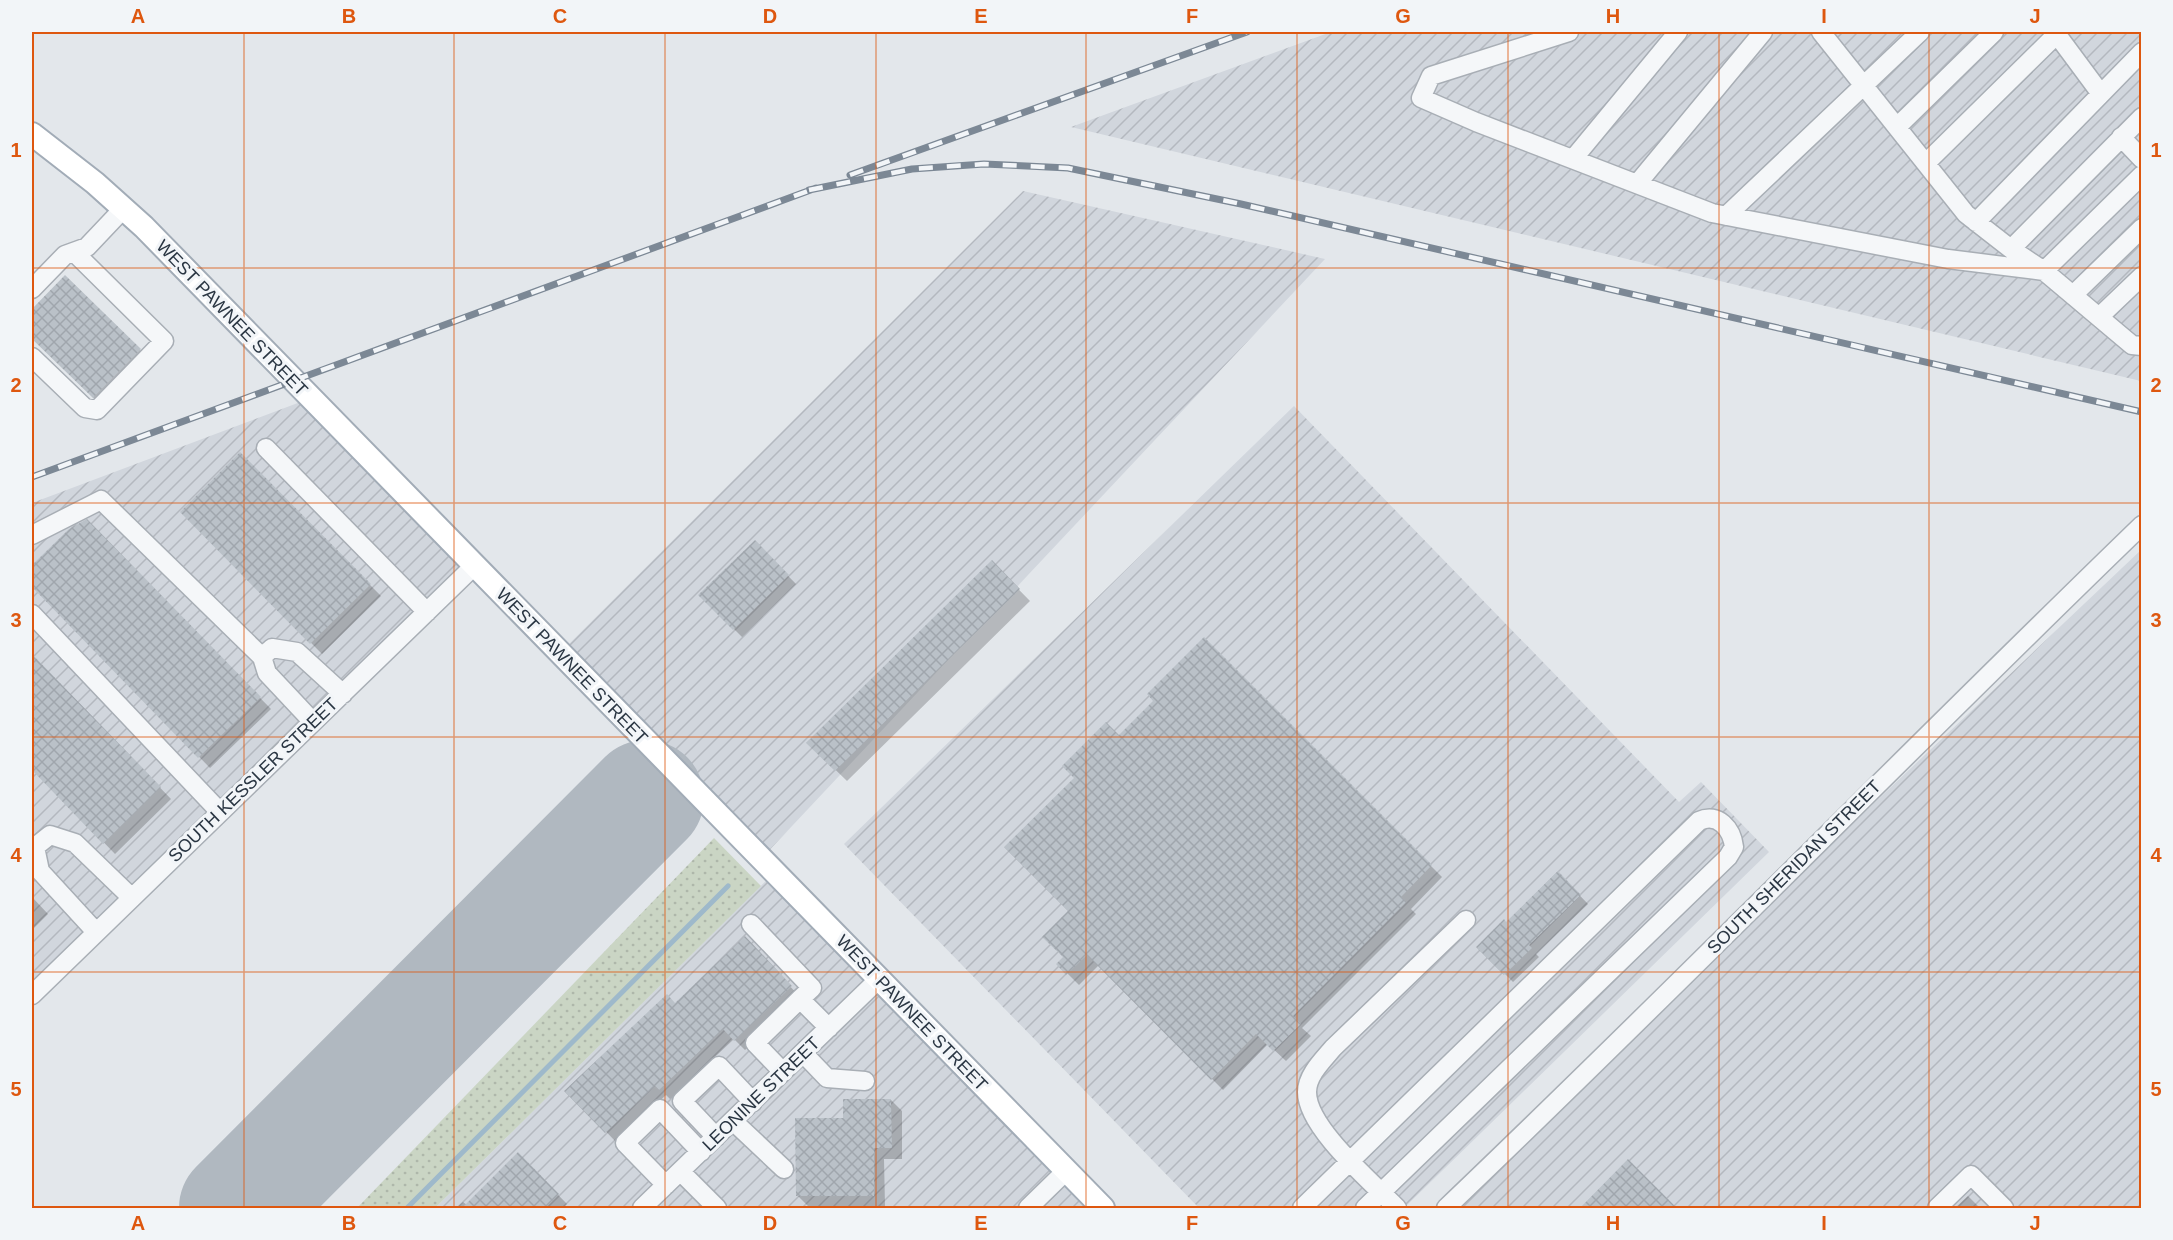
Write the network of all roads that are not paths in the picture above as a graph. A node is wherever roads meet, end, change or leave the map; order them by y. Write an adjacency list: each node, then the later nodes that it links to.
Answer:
1 (1569, 32): 15 (street)
2 (1678, 32): 15 (street)
3 (1763, 32): 19 (street)
4 (1821, 32): 9 (street)
5 (1920, 32): 9 (street)
6 (1994, 32): 12 (street)
7 (2056, 33): 10 (street); 17 (street)
8 (2142, 52): 10 (street)
9 (1863, 85): 12 (street); 21 (street)
10 (2101, 94): 22 (street)
11 (2142, 117): 14 (street)
12 (1897, 127): 17 (street)
13 (32, 134): 20 (main road, WEST PAWNEE STREET)
14 (2121, 137): 16 (street); 24 (street)
15 (1573, 159): 19 (street)
16 (2142, 159)
17 (1926, 163): 22 (street)
18 (2142, 175): 26 (street)
19 (1637, 184): 21 (street)
20 (123, 209): 25 (street); 36 (main road, WEST PAWNEE STREET)
21 (1726, 216): 26 (street)
22 (1976, 222): 24 (street)
23 (2142, 228): 29 (street)
24 (2011, 249): 26 (street)
25 (74, 252): 28 (street); 32 (street)
26 (2044, 271): 29 (street)
27 (2142, 276): 30 (street)
28 (32, 289)
29 (2073, 295): 30 (street)
30 (2098, 317): 31 (street)
31 (2142, 346)
32 (32, 357)
33 (266, 448): 37 (street)
34 (2142, 525): 72 (street, SOUTH SHERIDAN STREET)
35 (32, 535): 39 (street)
36 (474, 566): 37 (street, SOUTH KESSLER STREET); 48 (main road, WEST PAWNEE STREET)
37 (427, 612): 40 (street, SOUTH KESSLER STREET)
38 (32, 614): 42 (street)
39 (262, 657): 40 (street); 41 (street)
40 (343, 694): 41 (street, SOUTH KESSLER STREET)
41 (313, 722): 42 (street, SOUTH KESSLER STREET)
42 (220, 812): 44 (street, SOUTH KESSLER STREET)
43 (37, 836): 44 (street); 47 (street)
44 (132, 898): 47 (street, SOUTH KESSLER STREET)
45 (1466, 920): 59 (street)
46 (752, 924): 50 (street)
47 (96, 932): 49 (street, SOUTH KESSLER STREET)
48 (879, 979): 51 (street, LEONINE STREET); 61 (main road, WEST PAWNEE STREET)
49 (32, 995)
50 (800, 999): 51 (street); 53 (street)
51 (829, 1028): 52 (street, LEONINE STREET)
52 (803, 1053): 53 (street, LEONINE STREET); 54 (street)
53 (783, 1072): 55 (street, LEONINE STREET)
54 (864, 1082)
55 (753, 1102): 56 (street, LEONINE STREET); 57 (street)
56 (733, 1120): 57 (street, LEONINE STREET); 60 (street)
57 (716, 1137): 58 (street, LEONINE STREET)
58 (701, 1152): 62 (street, LEONINE STREET); 63 (street)
59 (1352, 1162): 64 (street); 64 (street); 69 (street)
60 (784, 1169)
61 (1066, 1171): 67 (street); 68 (main road, WEST PAWNEE STREET)
62 (681, 1172): 63 (street, LEONINE STREET); 66 (street)
63 (666, 1185): 65 (street, LEONINE STREET)
64 (1382, 1193): 70 (street); 71 (street)
65 (643, 1208)
66 (717, 1209)
67 (1028, 1209)
68 (1102, 1209)
69 (1302, 1209)
70 (1365, 1209)
71 (1397, 1209)
72 (1446, 1209)
73 (1937, 1209): 74 (street)
74 (2004, 1209)

